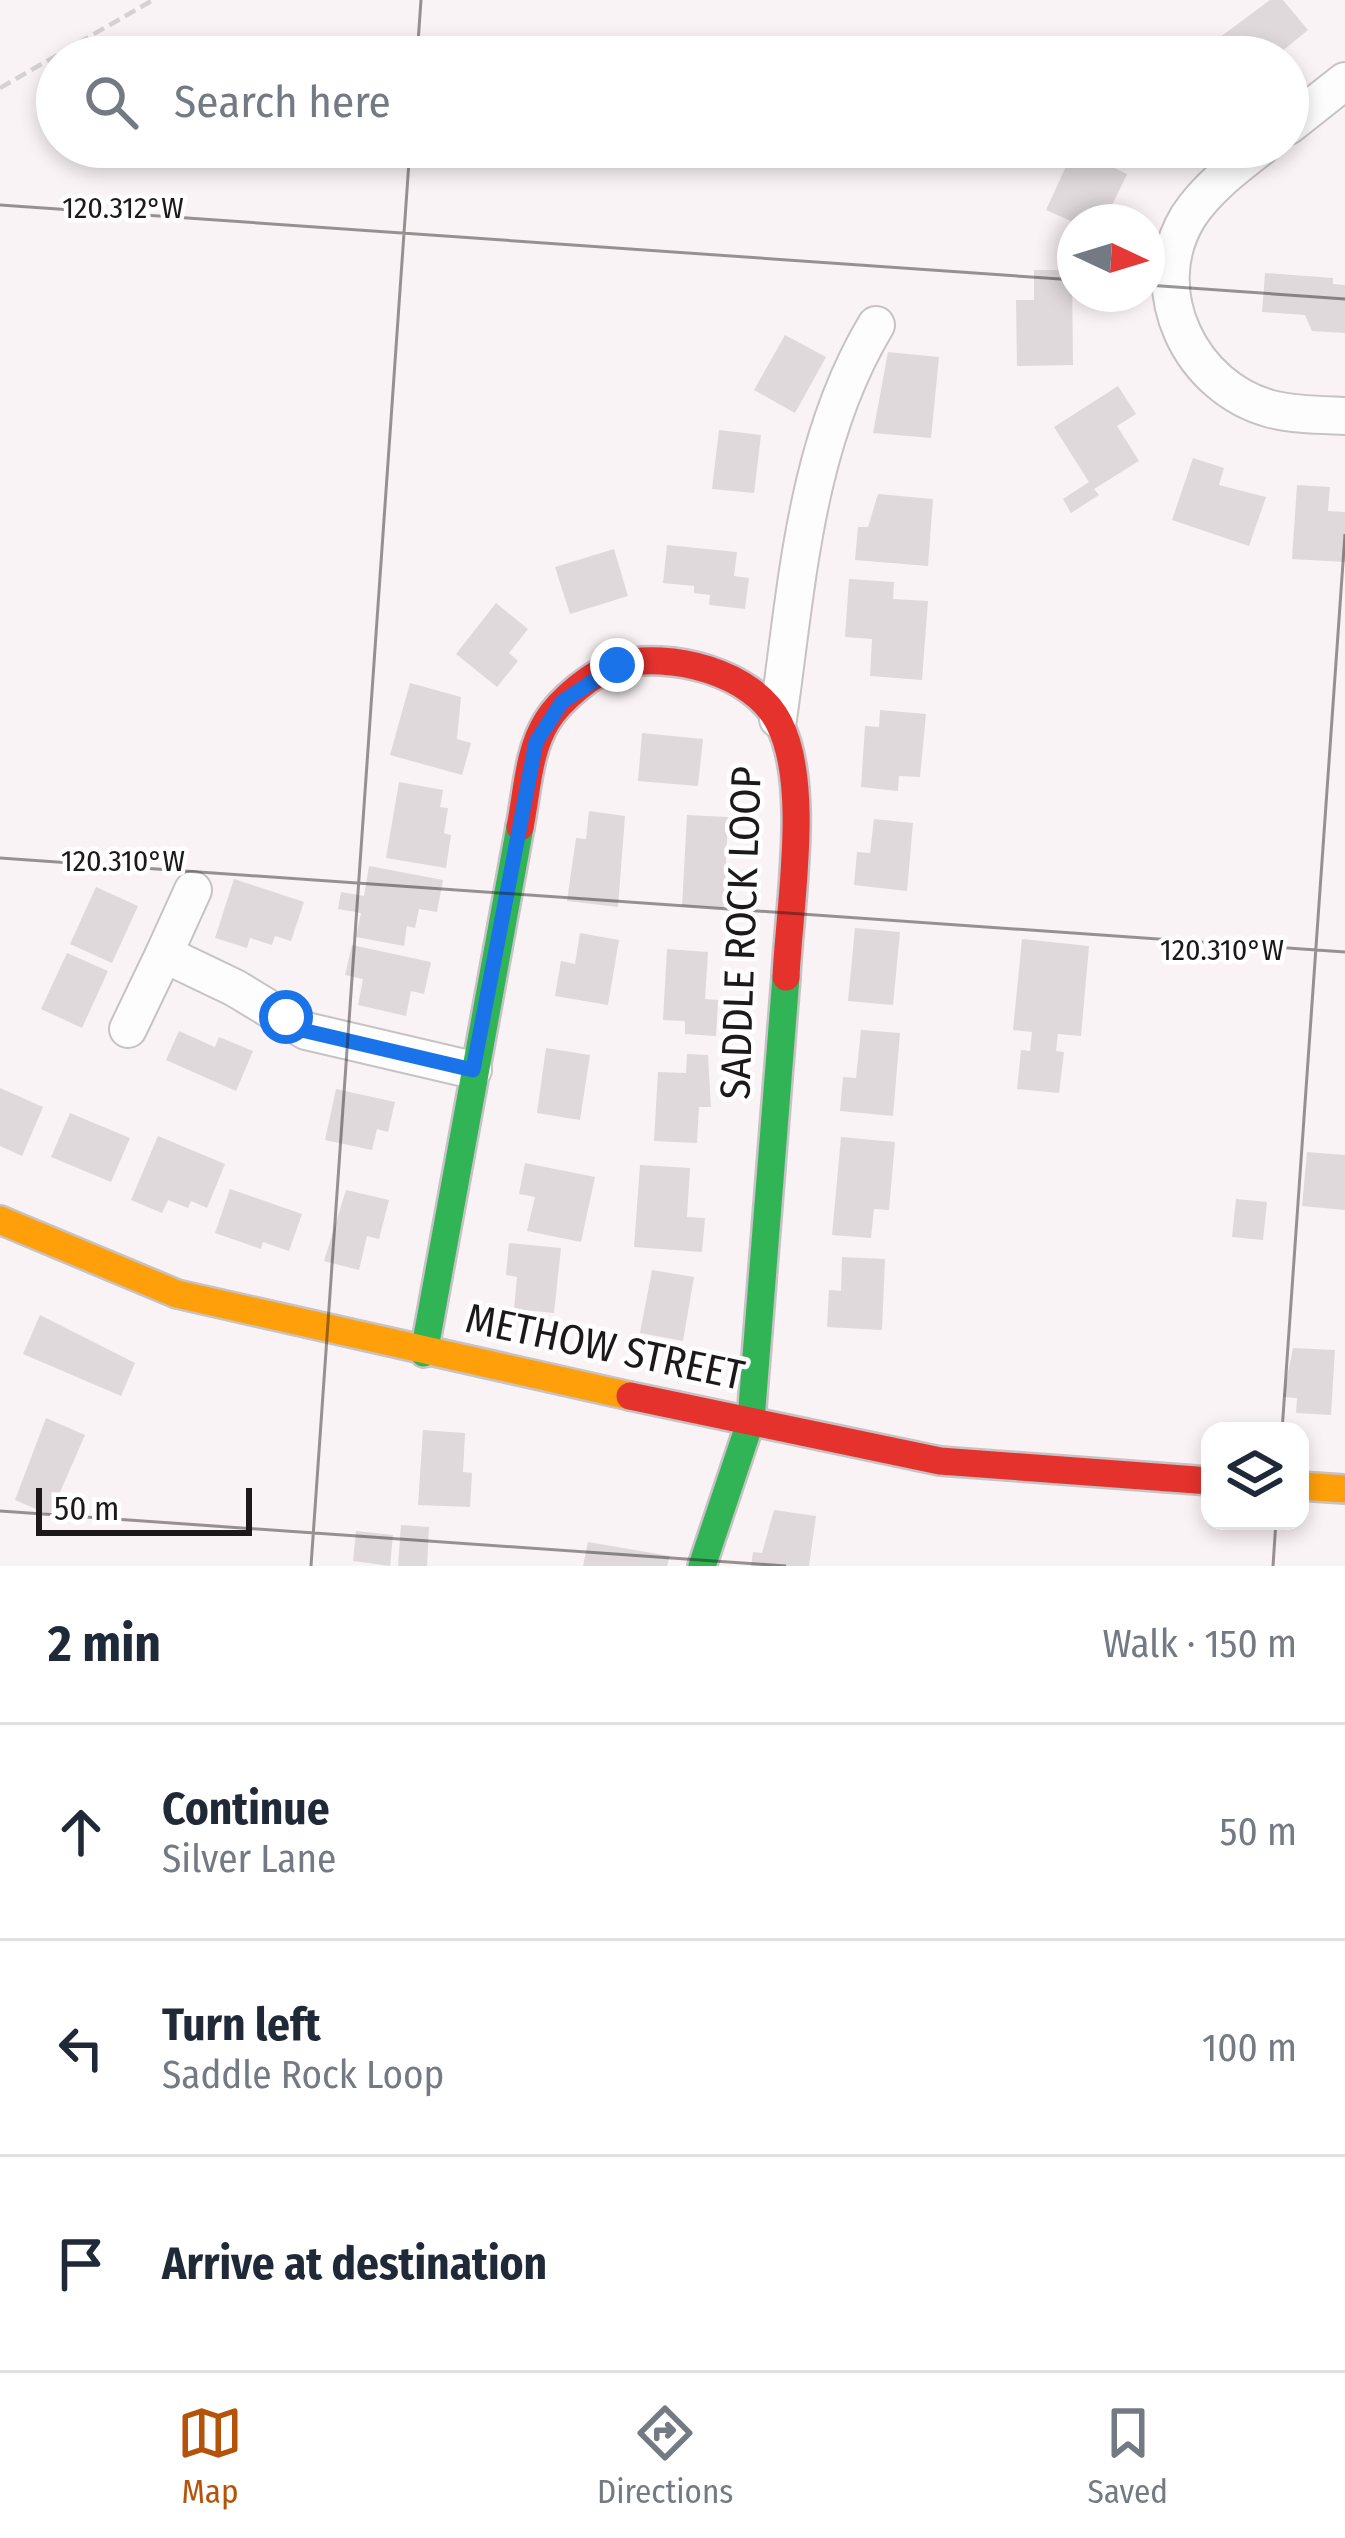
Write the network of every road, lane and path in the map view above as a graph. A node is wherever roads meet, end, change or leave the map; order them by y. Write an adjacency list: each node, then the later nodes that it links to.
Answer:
1 (153, 0): 2 (path)
2 (90, 36)
3 (36, 67): 5 (path)
4 (1345, 81): 6 (street)
5 (0, 88)
6 (1309, 109)
7 (1237, 168): 9 (street)
8 (876, 325): 10 (street)
9 (1345, 416)
10 (778, 719): 14 (street, SADDLE ROCK LOOP); 17 (street, SADDLE ROCK LOOP)
11 (193, 890): 12 (street)
12 (164, 954): 13 (street); 14 (street)
13 (128, 1029)
14 (473, 1070): 16 (street, SADDLE ROCK LOOP)
15 (0, 1220): 16 (street, METHOW STREET)
16 (424, 1353): 17 (street, METHOW STREET)
17 (751, 1420): 18 (street, METHOW STREET); 21 (street, SADDLE ROCK LOOP)
18 (1201, 1480)
19 (1309, 1487): 20 (street)
20 (1345, 1489)
21 (702, 1566)

